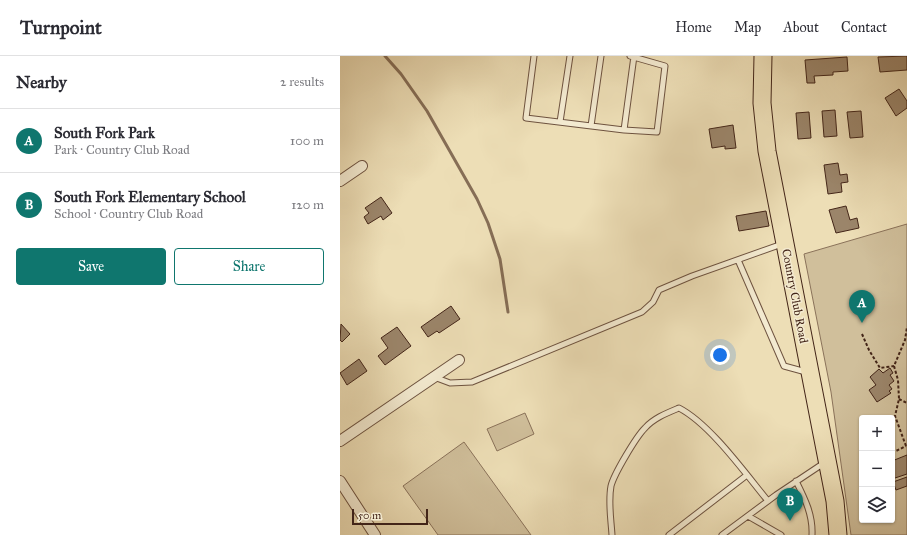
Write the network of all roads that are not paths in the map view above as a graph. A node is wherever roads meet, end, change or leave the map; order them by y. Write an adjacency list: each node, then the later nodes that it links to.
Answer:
1 (534, 56): 7 (lane)
2 (570, 56): 7 (lane)
3 (600, 56): 8 (lane)
4 (630, 56): 5 (lane)
5 (633, 56): 9 (lane); 9 (lane)
6 (764, 56): 12 (main road, Country Club Road)
7 (560, 122): 8 (lane)
8 (591, 126): 9 (lane)
9 (624, 130)
10 (362, 166): 11 (street)
11 (340, 181)
12 (785, 243): 13 (lane); 15 (main road, Country Club Road)
13 (738, 260): 15 (lane); 16 (lane)
14 (460, 360): 16 (street)
15 (810, 373): 18 (main road, Country Club Road)
16 (434, 377): 17 (street)
17 (340, 441)
18 (827, 462): 21 (lane); 30 (main road, Country Club Road)
19 (747, 476): 22 (lane); 25 (lane); 26 (lane)
20 (340, 481): 24 (street)
21 (796, 481): 22 (lane); 29 (lane)
22 (768, 501): 23 (lane)
23 (748, 516): 27 (lane); 28 (lane)
24 (375, 535)
25 (612, 535)
26 (669, 535)
27 (722, 535)
28 (781, 535)
29 (812, 535)
30 (838, 535)

